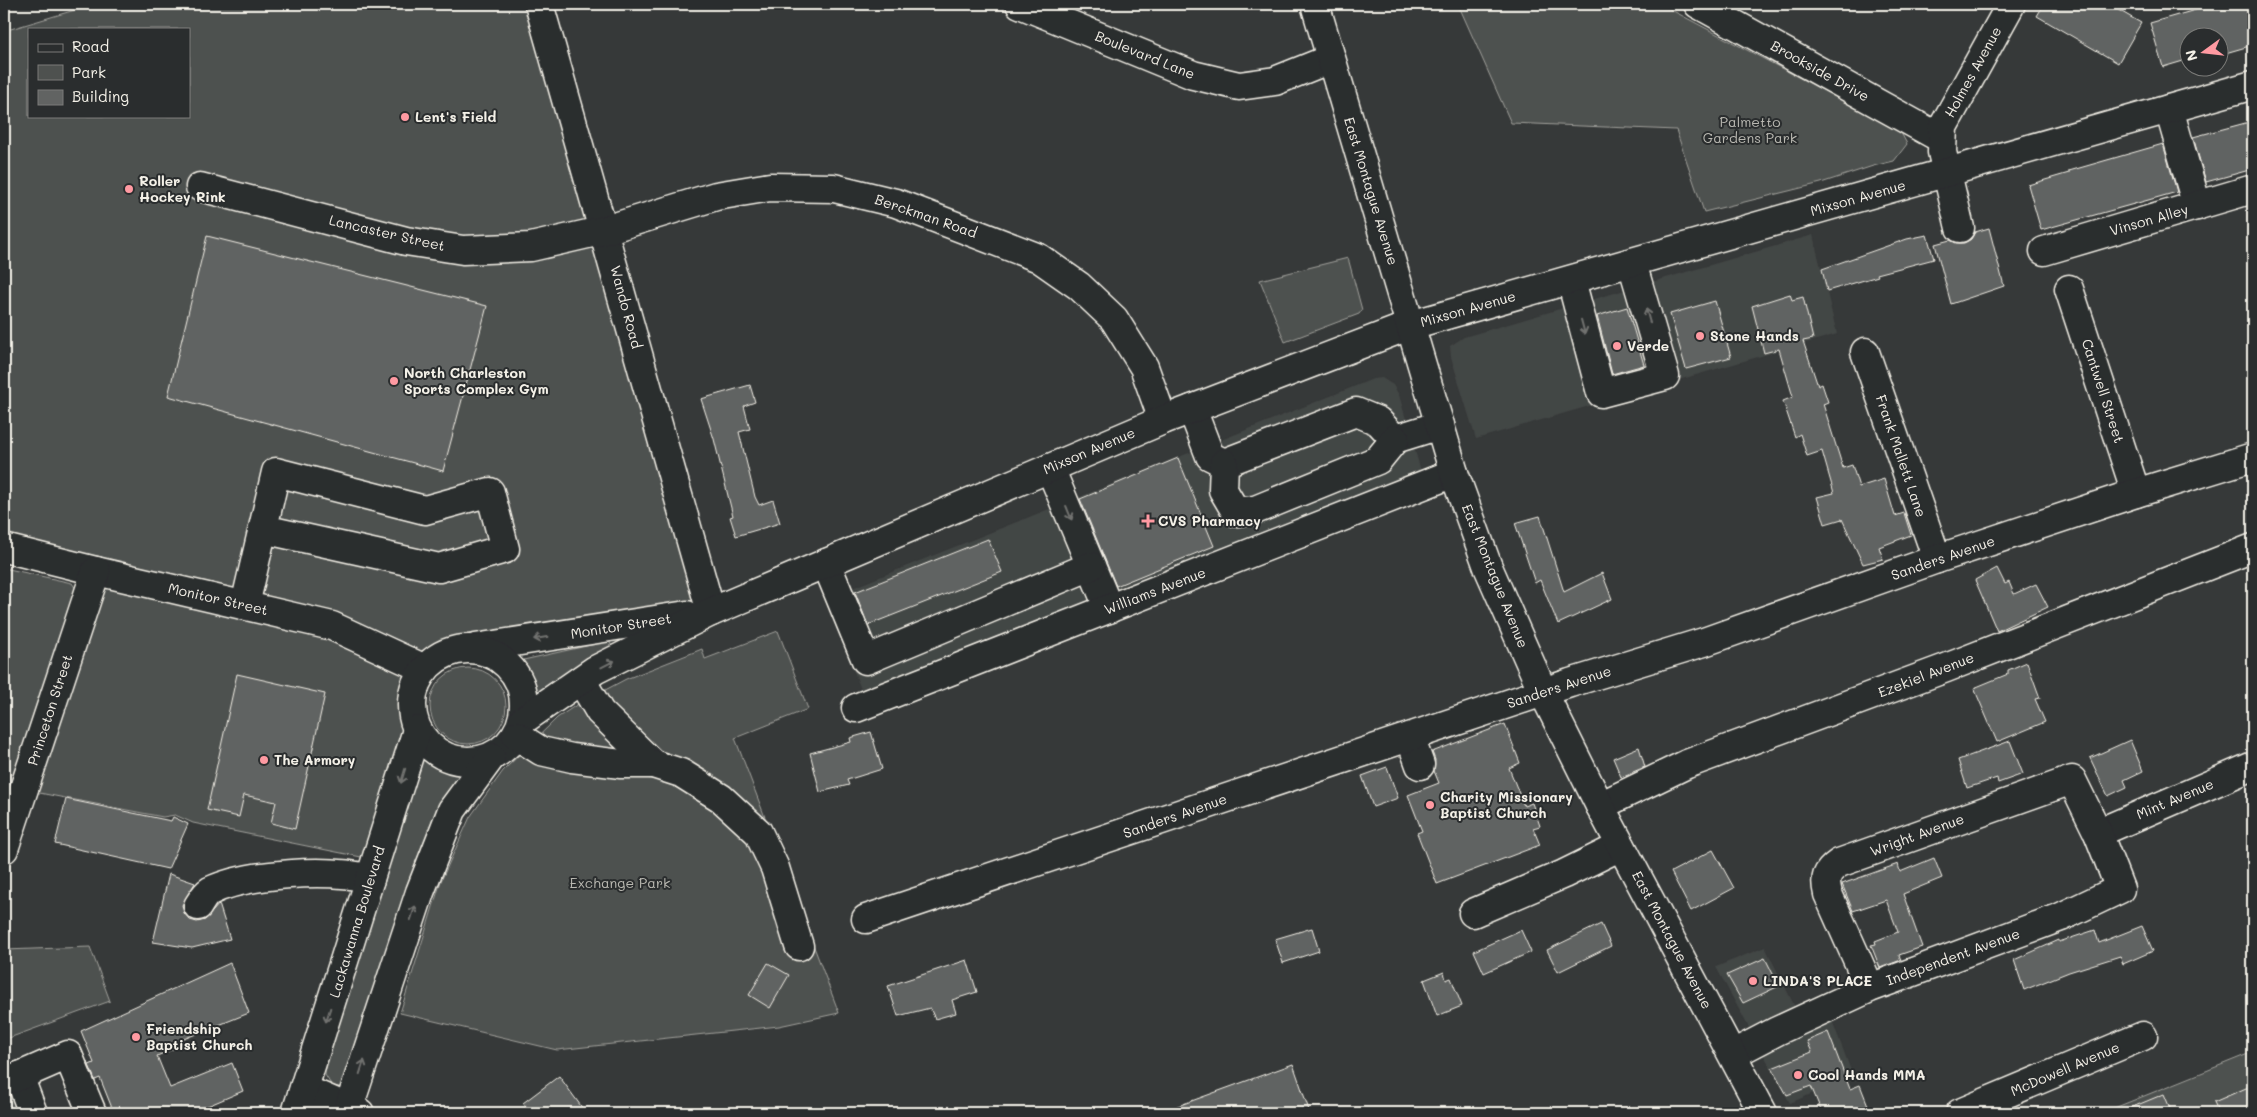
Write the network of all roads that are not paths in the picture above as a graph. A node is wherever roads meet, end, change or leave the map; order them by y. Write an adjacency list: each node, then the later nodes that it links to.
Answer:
1 (540, 4): 15 (street, Wando Road)
2 (1020, 4): 6 (street, Boulevard Lane)
3 (1315, 4): 6 (street, East Montague Avenue)
4 (1698, 4): 9 (street, Brookside Drive)
5 (2011, 4): 9 (street, Holmes Avenue)
6 (1330, 60): 20 (street, East Montague Avenue)
7 (2253, 85): 8 (street, Mixson Avenue)
8 (2169, 109): 10 (street, Mixson Avenue); 13 (street)
9 (1942, 138): 10 (street, Holmes Avenue)
10 (1946, 172): 14 (street, Holmes Avenue); 17 (street, Mixson Avenue)
11 (200, 187): 15 (street, Lancaster Street)
12 (2253, 190): 13 (street, Vinson Alley)
13 (2197, 206): 16 (street, Vinson Alley)
14 (1960, 228)
15 (605, 230): 23 (street, Berckman Road); 40 (street, Wando Road)
16 (2044, 251)
17 (1632, 263): 18 (street, Mixson Avenue); 18 (street, one-way to 17)
18 (1571, 280): 20 (street, Mixson Avenue)
19 (2069, 289): 30 (street, Cantwell Street)
20 (1411, 325): 22 (street, Mixson Avenue); 24 (street, East Montague Avenue)
21 (1865, 352): 34 (street, Frank Mallett Lane)
22 (1192, 409): 23 (street, Mixson Avenue); 27 (street)
23 (1163, 420): 28 (street, Mixson Avenue)
24 (1440, 425): 25 (street); 29 (street, East Montague Avenue)
25 (1394, 439): 27 (street); 27 (street)
26 (2253, 457): 30 (street, Sanders Avenue)
27 (1224, 463)
28 (1050, 468): 35 (street, Mixson Avenue); 36 (street, one-way to 36)
29 (1454, 473): 39 (street, Williams Avenue); 44 (street, East Montague Avenue)
30 (2136, 493): 34 (street, Sanders Avenue)
31 (263, 529): 31 (street); 38 (street)
32 (4, 548): 37 (street, Monitor Street)
33 (2253, 548): 53 (street, Ezekiel Avenue)
34 (1937, 559): 44 (street, Sanders Avenue)
35 (826, 563): 36 (street); 40 (street, Mixson Avenue)
36 (1091, 566): 39 (street)
37 (96, 571): 38 (street, Monitor Street); 56 (street, Princeton Street)
38 (245, 605): 42 (street, Monitor Street)
39 (1109, 609): 45 (street, Williams Avenue)
40 (711, 612): 41 (street, Monitor Street, one-way to 41); 43 (street, one-way to 40)
41 (472, 648): 42 (street); 46 (street)
42 (425, 669): 47 (street)
43 (581, 680): 46 (street); 50 (street)
44 (1543, 692): 48 (street, Sanders Avenue); 53 (street, East Montague Avenue)
45 (856, 708)
46 (520, 728): 49 (street); 50 (street)
47 (417, 730): 49 (street); 57 (street, Lackawanna Boulevard, one-way to 57)
48 (1410, 737): 51 (street); 60 (street, Sanders Avenue)
49 (491, 758): 67 (street, one-way to 49)
50 (653, 764): 61 (street)
51 (1420, 765)
52 (2253, 766): 54 (street, Mint Avenue)
53 (1600, 806): 55 (street, East Montague Avenue)
54 (2098, 833): 62 (street, Independent Avenue); 62 (street, Wright Avenue)
55 (1621, 846): 59 (street); 64 (street, East Montague Avenue)
56 (4, 848)
57 (370, 879): 58 (street); 66 (street, Lackawanna Boulevard, one-way to 66)
58 (198, 906)
59 (1473, 913)
60 (866, 919)
61 (799, 946)
62 (1870, 988): 64 (street, Independent Avenue)
63 (2142, 1036): 71 (street, McDowell Avenue)
64 (1733, 1054): 70 (street, East Montague Avenue)
65 (12, 1078): 68 (street); 69 (street)
66 (294, 1106): 67 (street)
67 (352, 1112)
68 (34, 1113)
69 (92, 1113)
70 (1763, 1113)
71 (1960, 1113)

